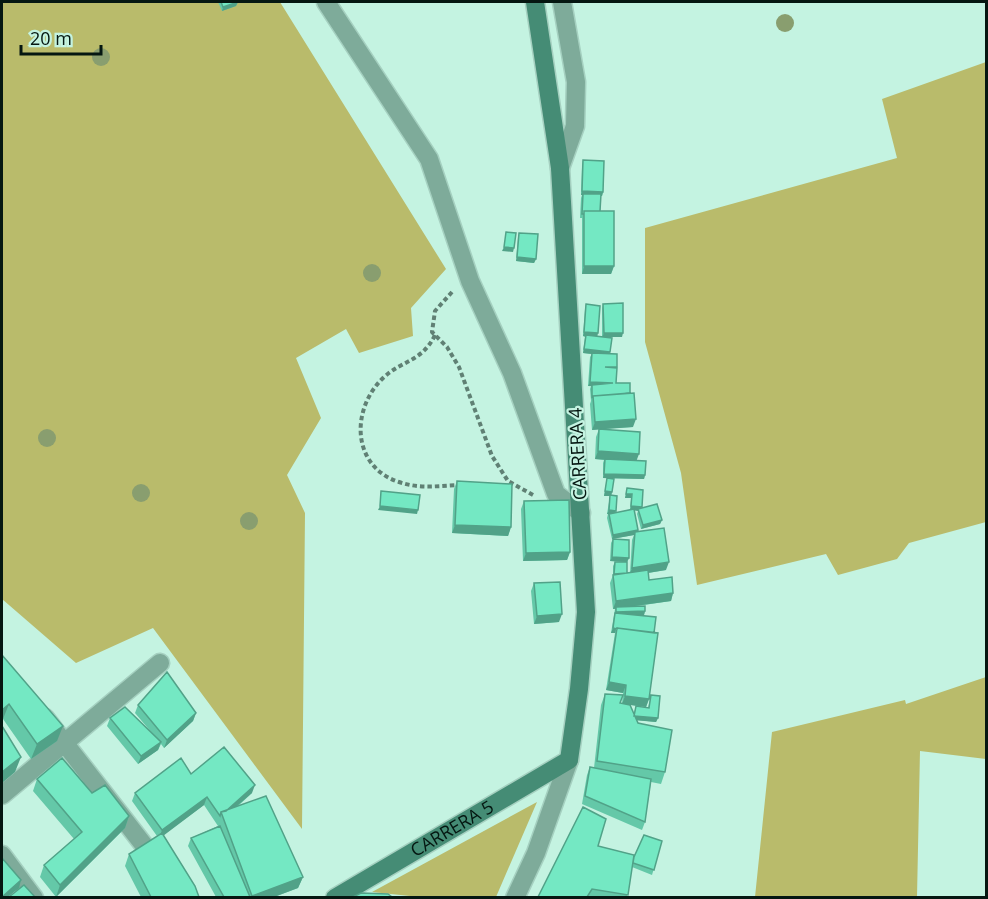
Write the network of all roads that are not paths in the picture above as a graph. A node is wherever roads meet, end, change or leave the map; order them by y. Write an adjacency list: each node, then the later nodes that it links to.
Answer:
1 (326, 2): 5 (street)
2 (535, 2): 4 (main road, CARRERA 4)
3 (561, 2): 4 (street)
4 (560, 168): 5 (main road, CARRERA 4)
5 (581, 513): 9 (main road, CARRERA 4)
6 (160, 663): 8 (street)
7 (36, 707): 8 (street)
8 (64, 743): 10 (street); 11 (street)
9 (569, 760): 14 (main road, CARRERA 5); 15 (street, CARRERA 4)
10 (2, 795)
11 (143, 844)
12 (2, 855): 13 (street)
13 (34, 897)
14 (340, 897)
15 (515, 897)

